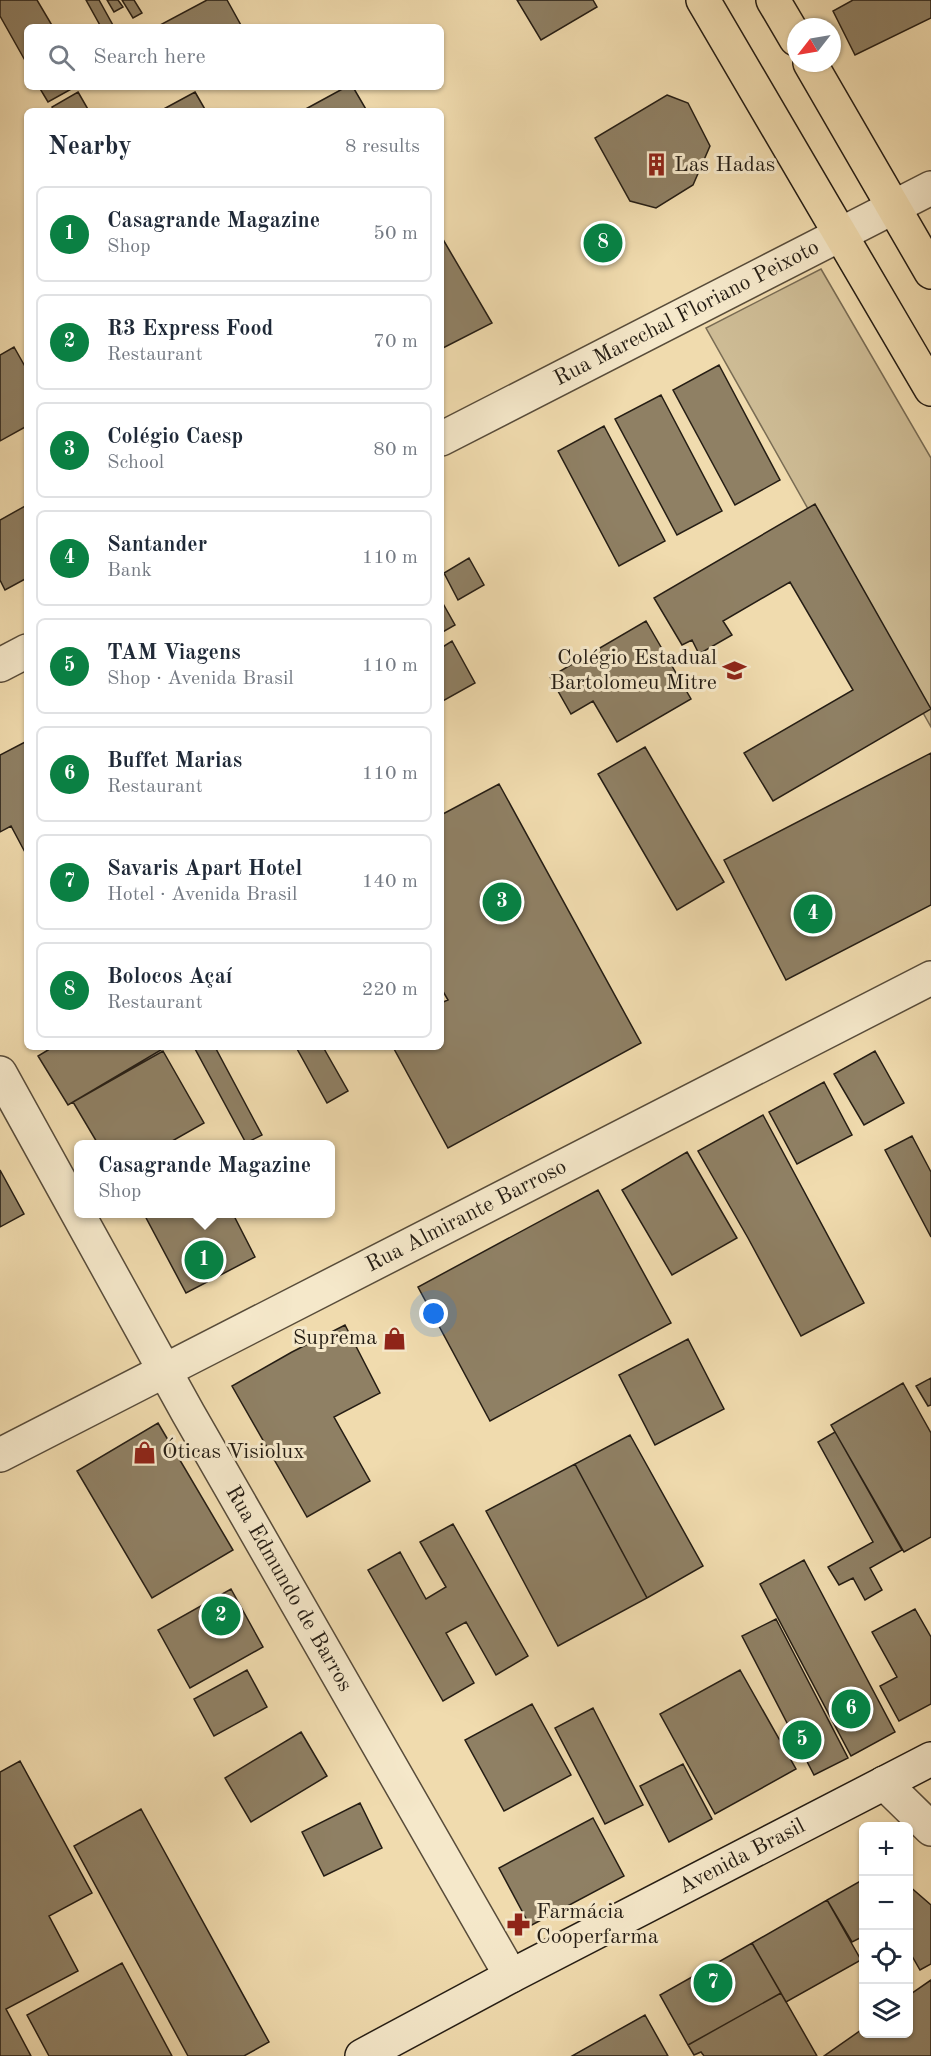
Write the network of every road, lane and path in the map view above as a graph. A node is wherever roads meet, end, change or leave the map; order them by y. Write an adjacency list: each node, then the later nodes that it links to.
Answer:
1 (703, 0): 7 (main road)
2 (773, 0): 3 (main road)
3 (787, 24)
4 (815, 72): 6 (main road)
5 (931, 188): 6 (street, Rua Marechal Floriano Peixoto)
6 (894, 207): 7 (street, Rua Marechal Floriano Peixoto); 8 (main road)
7 (841, 234): 9 (main road); 10 (street, Rua Marechal Floriano Peixoto)
8 (931, 272)
9 (931, 389)
10 (444, 437)
11 (24, 652): 12 (street)
12 (0, 664)
13 (931, 978): 17 (street, Rua Almirante Barroso)
14 (0, 1073): 15 (street, Rua Edmundo de Barros)
15 (74, 1207)
16 (80, 1218): 17 (street, Rua Edmundo de Barros)
17 (165, 1371): 18 (street, Rua Almirante Barroso); 22 (street, Rua Edmundo de Barros)
18 (0, 1455)
19 (931, 1759): 20 (street, Avenida Brasil)
20 (884, 1783): 21 (street); 22 (street, Avenida Brasil)
21 (931, 1829)
22 (511, 1976): 23 (street, Avenida Brasil)
23 (362, 2056)

